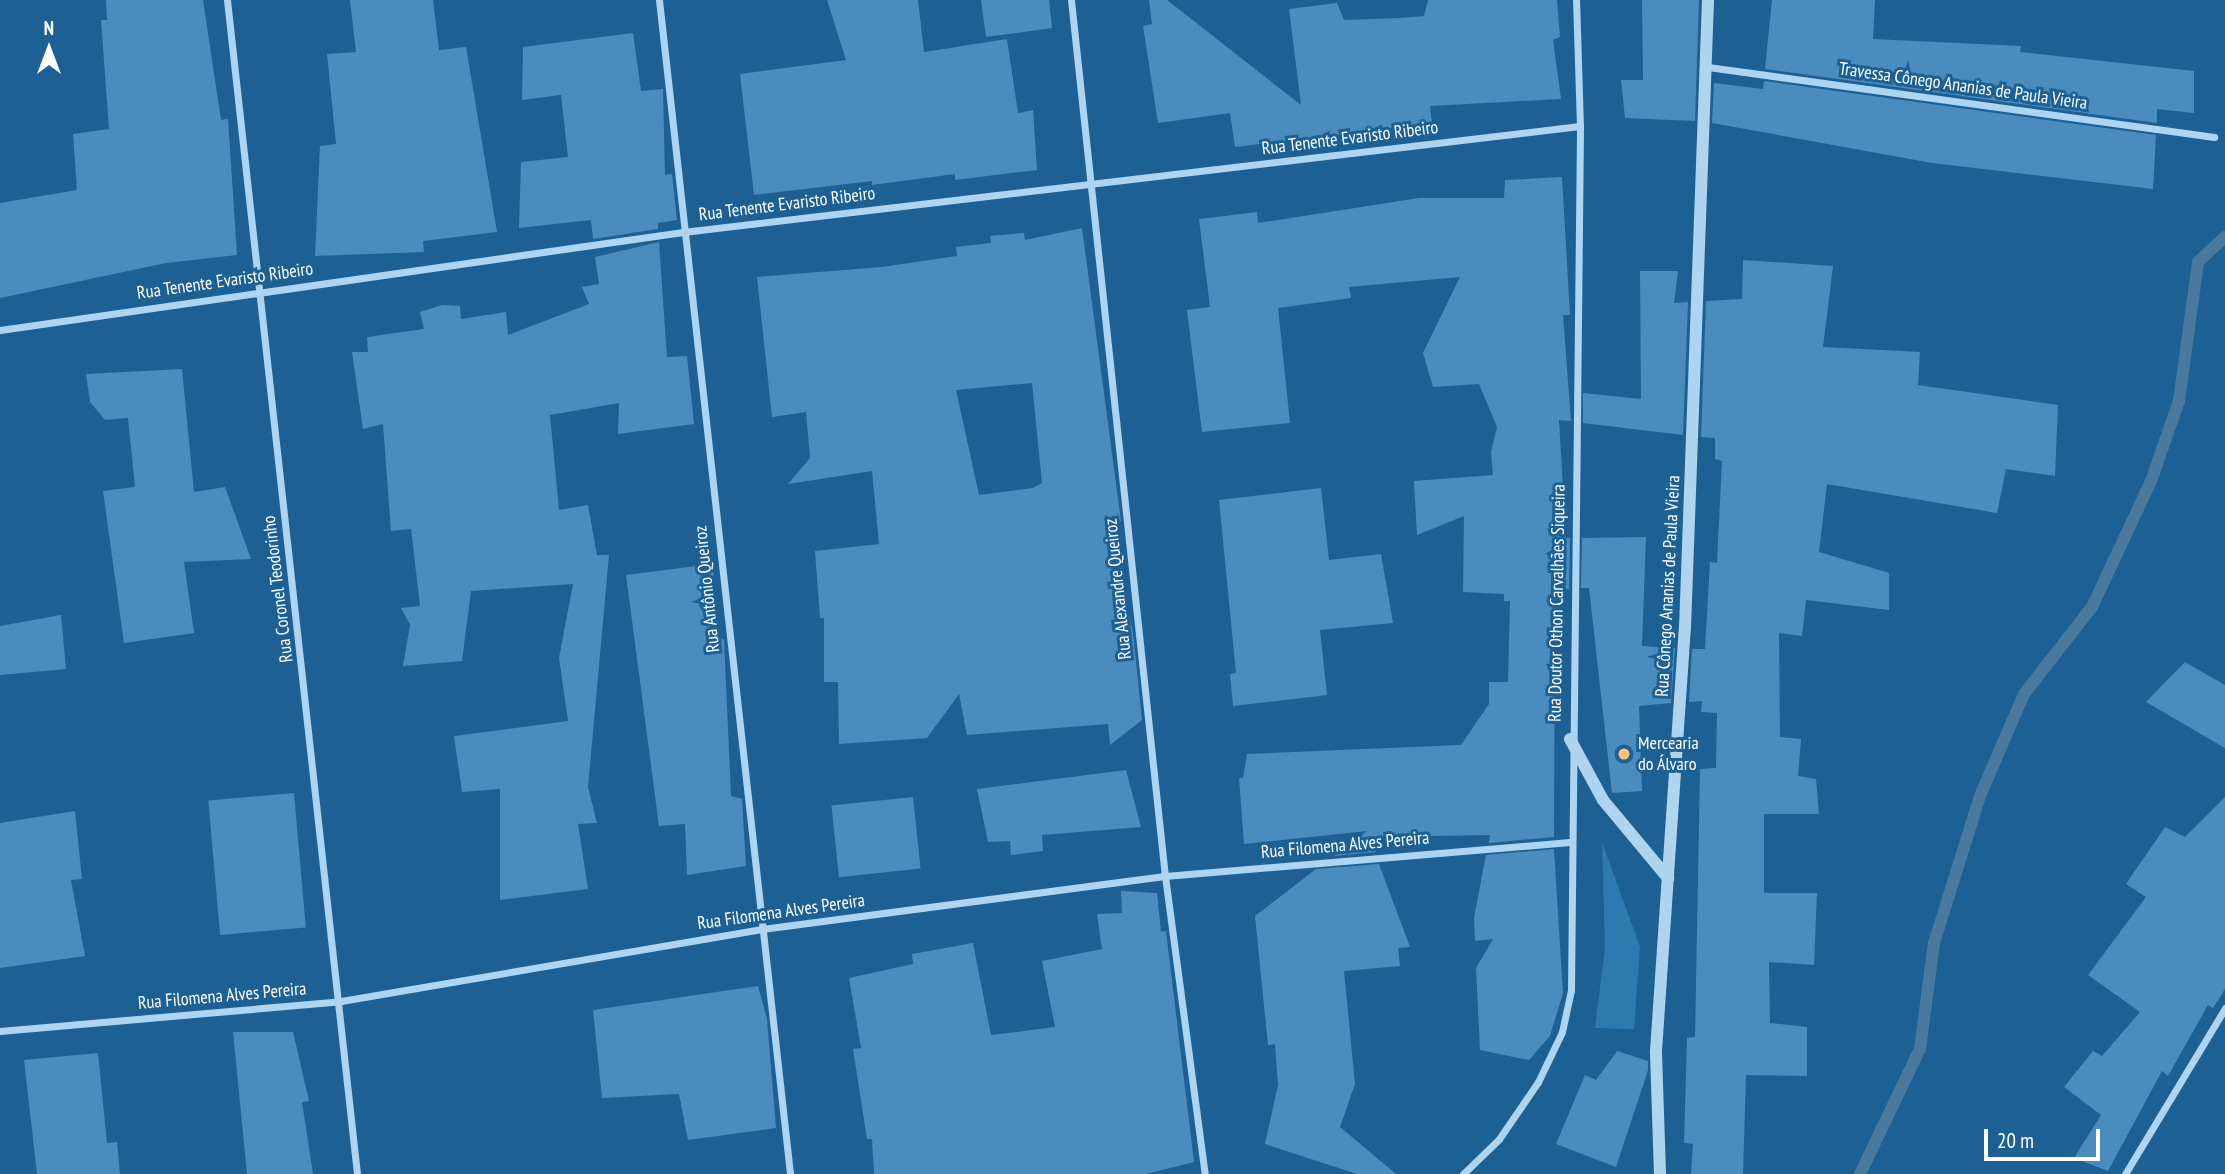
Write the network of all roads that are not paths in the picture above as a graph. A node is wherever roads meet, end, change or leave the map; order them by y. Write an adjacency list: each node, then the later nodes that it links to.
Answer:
1 (227, 0): 11 (street, Rua Coronel Teodorinho)
2 (659, 0): 10 (street, Rua Antônio Queiroz)
3 (1071, 0): 9 (street, Rua Alexandre Queiroz)
4 (1576, 0): 7 (street, Rua Doutor Othon Carvalhães Siqueira)
5 (1708, 0): 6 (street, Rua Cônego Ananias de Paula Vieira)
6 (1708, 67): 8 (street, Travessa Cônego Ananias de Paula Vieira); 16 (street, Rua Cônego Ananias de Paula Vieira)
7 (1580, 126): 9 (street, Rua Tenente Evaristo Ribeiro); 13 (street, Rua Doutor Othon Carvalhães Siqueira)
8 (2214, 137)
9 (1090, 185): 10 (street, Rua Tenente Evaristo Ribeiro); 15 (street, Rua Alexandre Queiroz)
10 (683, 232): 11 (street, Rua Tenente Evaristo Ribeiro); 17 (street, Rua Antônio Queiroz)
11 (259, 292): 12 (street, Rua Tenente Evaristo Ribeiro); 18 (street, Rua Coronel Teodorinho)
12 (0, 330)
13 (1570, 739): 14 (street, Rua Doutor Othon Carvalhães Siqueira); 16 (street)
14 (1570, 842): 15 (street, Rua Filomena Alves Pereira); 24 (street, Rua Doutor Othon Carvalhães Siqueira)
15 (1165, 876): 17 (street, Rua Filomena Alves Pereira); 23 (street, Rua Alexandre Queiroz)
16 (1668, 878): 25 (street, Rua Cônego Ananias de Paula Vieira)
17 (762, 929): 18 (street, Rua Filomena Alves Pereira); 22 (street, Rua Antônio Queiroz)
18 (341, 1000): 20 (street, Rua Filomena Alves Pereira); 21 (street, Rua Coronel Teodorinho)
19 (2225, 1008): 26 (street)
20 (0, 1031)
21 (357, 1174)
22 (790, 1174)
23 (1206, 1174)
24 (1464, 1174)
25 (1660, 1174)
26 (2125, 1174)

